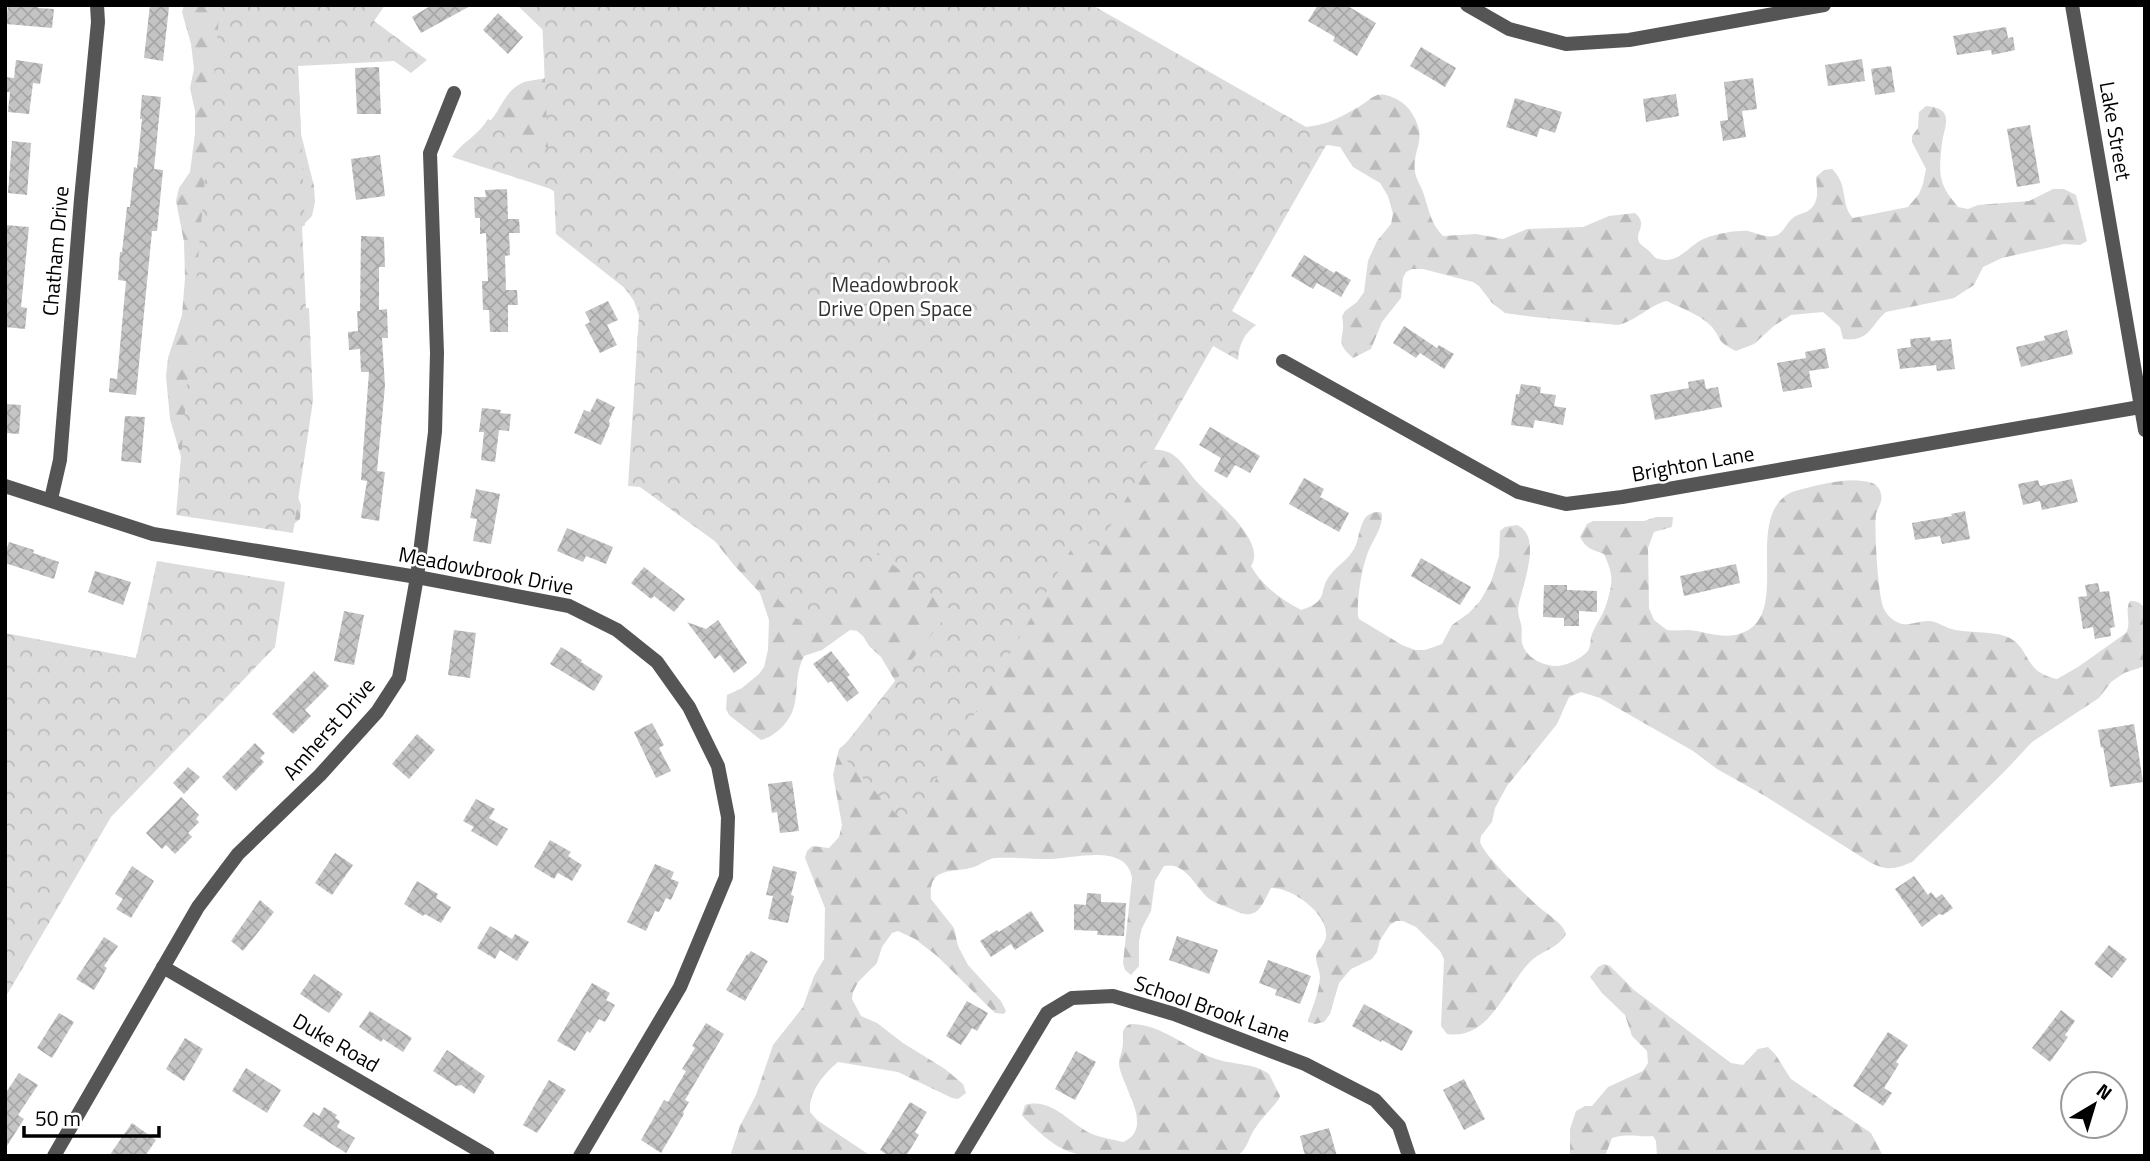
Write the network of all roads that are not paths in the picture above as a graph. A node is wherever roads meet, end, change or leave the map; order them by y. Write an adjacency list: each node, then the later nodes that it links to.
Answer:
1 (97, 5): 10 (street, Chatham Drive)
2 (1467, 5): 3 (street)
3 (1824, 5)
4 (2072, 5): 7 (street, Lake Street)
5 (454, 93): 11 (street, Amherst Drive)
6 (1283, 361): 7 (street, Brighton Lane)
7 (2140, 407): 8 (street, Lake Street)
8 (2145, 430)
9 (5, 486): 10 (street, Meadowbrook Drive)
10 (51, 499): 11 (street, Meadowbrook Drive)
11 (417, 577): 12 (street, Amherst Drive); 15 (street, Meadowbrook Drive)
12 (163, 967): 13 (street, Amherst Drive); 14 (street, Duke Road)
13 (54, 1156)
14 (488, 1156)
15 (580, 1156)
16 (961, 1156): 17 (street, School Brook Lane)
17 (1409, 1156)

